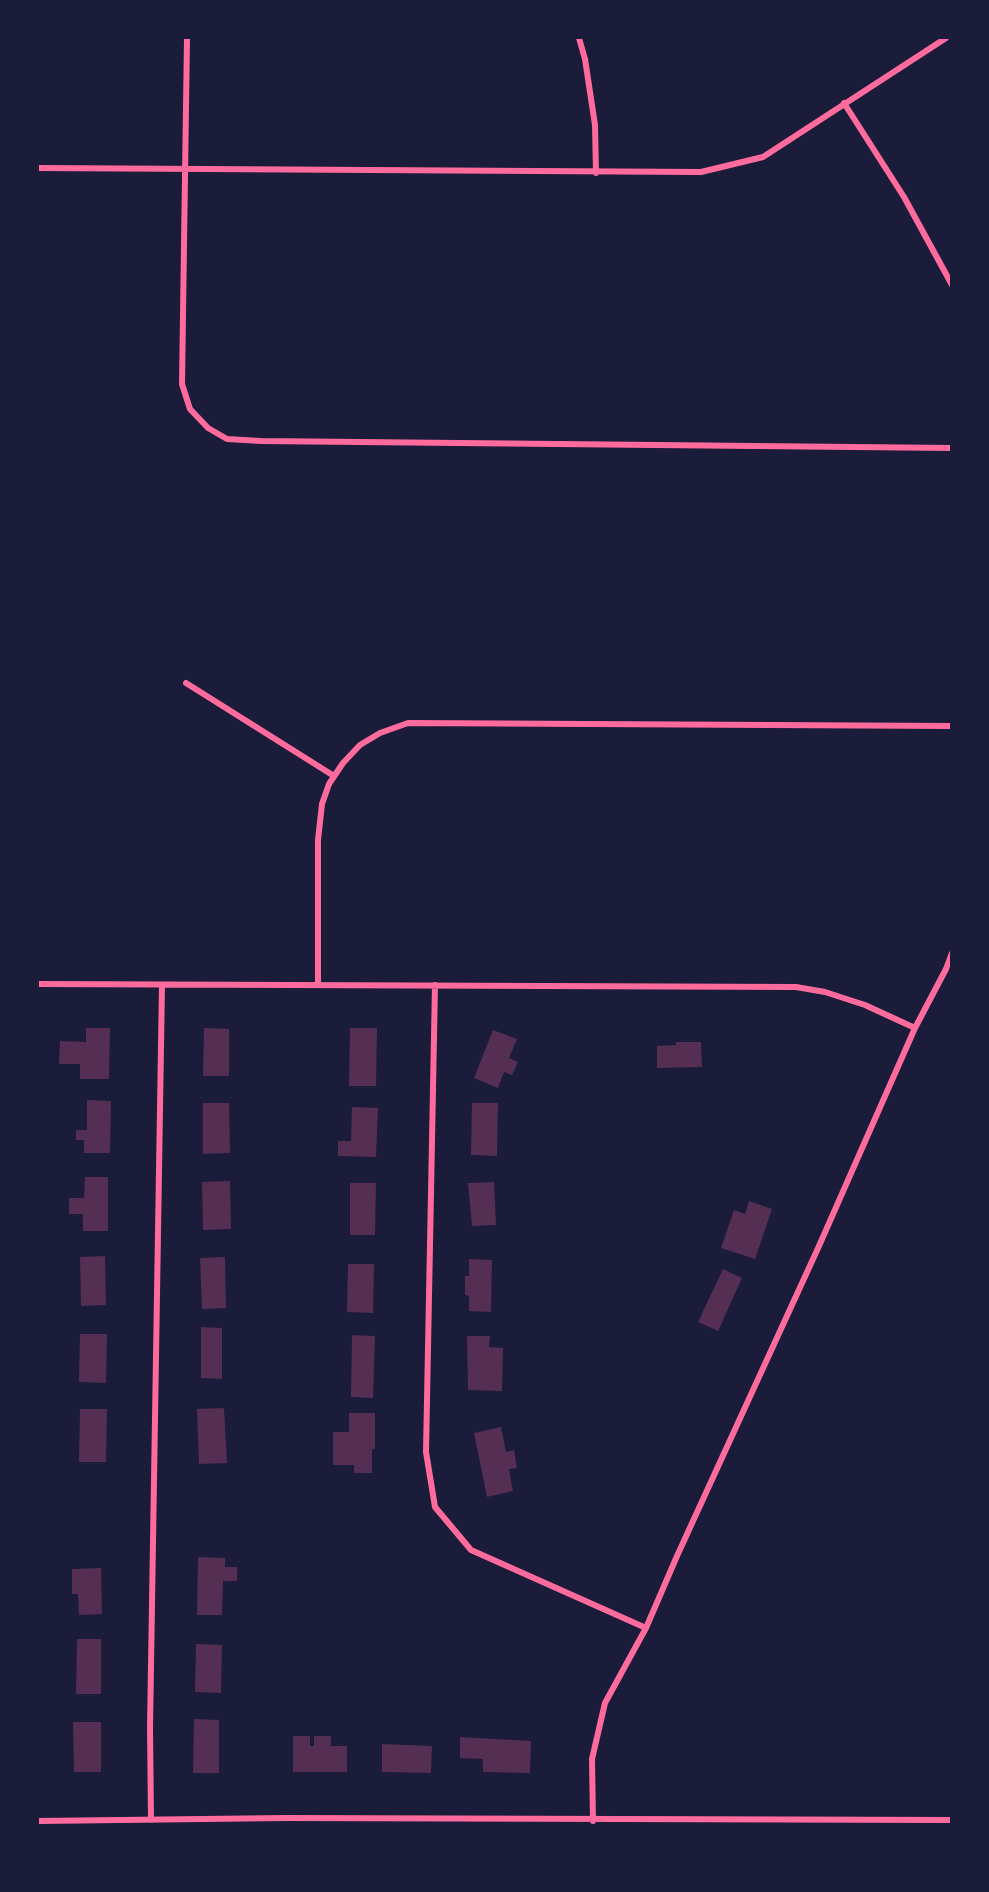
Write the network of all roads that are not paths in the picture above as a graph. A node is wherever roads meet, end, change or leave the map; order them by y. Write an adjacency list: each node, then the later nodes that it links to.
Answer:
1 (187, 38): 6 (street)
2 (579, 38): 7 (street)
3 (946, 38): 4 (street)
4 (844, 103): 7 (street); 8 (street)
5 (38, 168): 6 (street)
6 (185, 169): 7 (street); 9 (street)
7 (596, 173)
8 (951, 285)
9 (951, 448)
10 (186, 683): 12 (street)
11 (951, 726): 12 (street)
12 (334, 776): 16 (street)
13 (951, 953): 18 (street)
14 (38, 984): 15 (street)
15 (162, 985): 16 (street); 20 (street)
16 (318, 985): 17 (street)
17 (435, 985): 18 (street); 19 (street)
18 (915, 1028): 19 (street)
19 (646, 1628): 23 (street)
20 (151, 1820): 22 (street); 23 (street)
21 (951, 1820): 23 (street)
22 (38, 1821)
23 (593, 1821)

